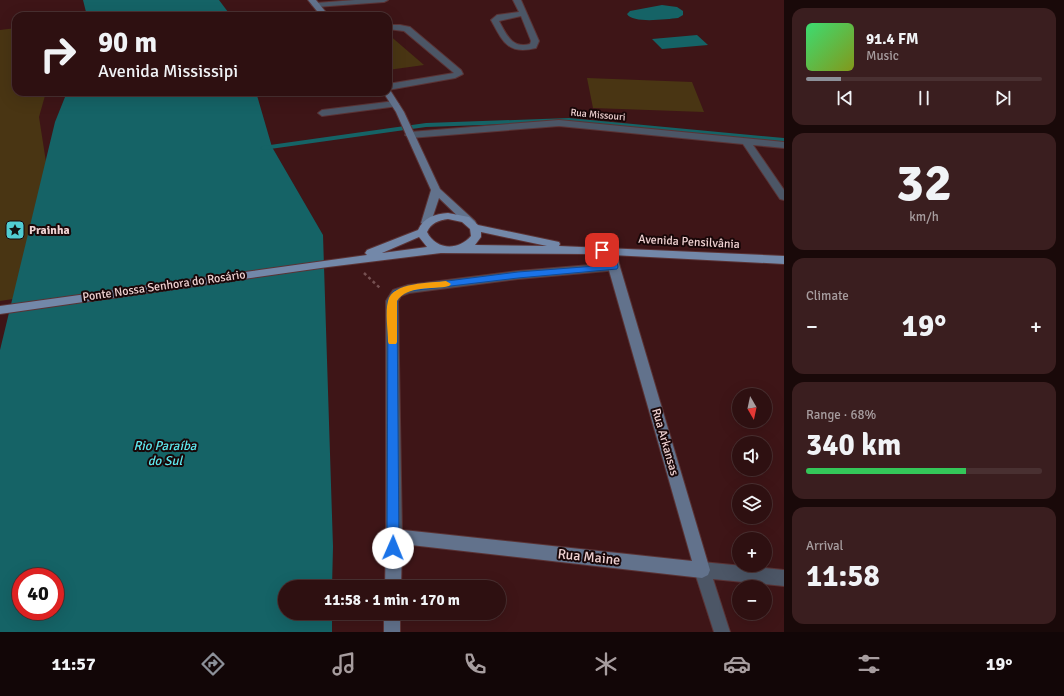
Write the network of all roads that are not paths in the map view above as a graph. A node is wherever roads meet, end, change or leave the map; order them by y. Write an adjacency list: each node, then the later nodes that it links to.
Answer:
1 (384, 0): 3 (street)
2 (517, 0): 5 (street)
3 (314, 2): 4 (street)
4 (322, 12)
5 (522, 14): 5 (street)
6 (392, 27): 7 (street)
7 (392, 86)
8 (389, 96): 9 (street)
9 (394, 104): 10 (street); 11 (street)
10 (322, 113)
11 (409, 132): 12 (street, Rua Missouri); 14 (street)
12 (746, 140): 13 (street, Rua Missouri); 15 (street)
13 (784, 145)
14 (436, 190): 16 (street); 17 (street)
15 (784, 197)
16 (473, 225): 17 (main road, Avenida Pensilvânia); 18 (main road); 20 (main road, Avenida Pensilvânia)
17 (424, 227): 19 (main road); 22 (main road, Avenida Pensilvânia)
18 (462, 248): 19 (main road, Avenida Pensilvânia); 20 (main road, Avenida Pensilvânia)
19 (441, 249): 22 (main road, Avenida Pensilvânia)
20 (593, 250): 21 (main road, Avenida Pensilvânia)
21 (611, 251): 23 (main road, Avenida Pensilvânia); 24 (street, Rua Arkansas)
22 (351, 260): 25 (main road, Ponte Nossa Senhora do Rosário)
23 (784, 260)
24 (614, 267): 26 (street); 27 (street, Rua Arkansas)
25 (0, 310)
26 (394, 536): 27 (street, Rua Maine); 29 (street)
27 (702, 570): 28 (street, Rua Maine); 32 (street, Rua Arkansas)
28 (784, 578)
29 (393, 580)
30 (392, 620): 31 (street)
31 (392, 632)
32 (722, 632)

